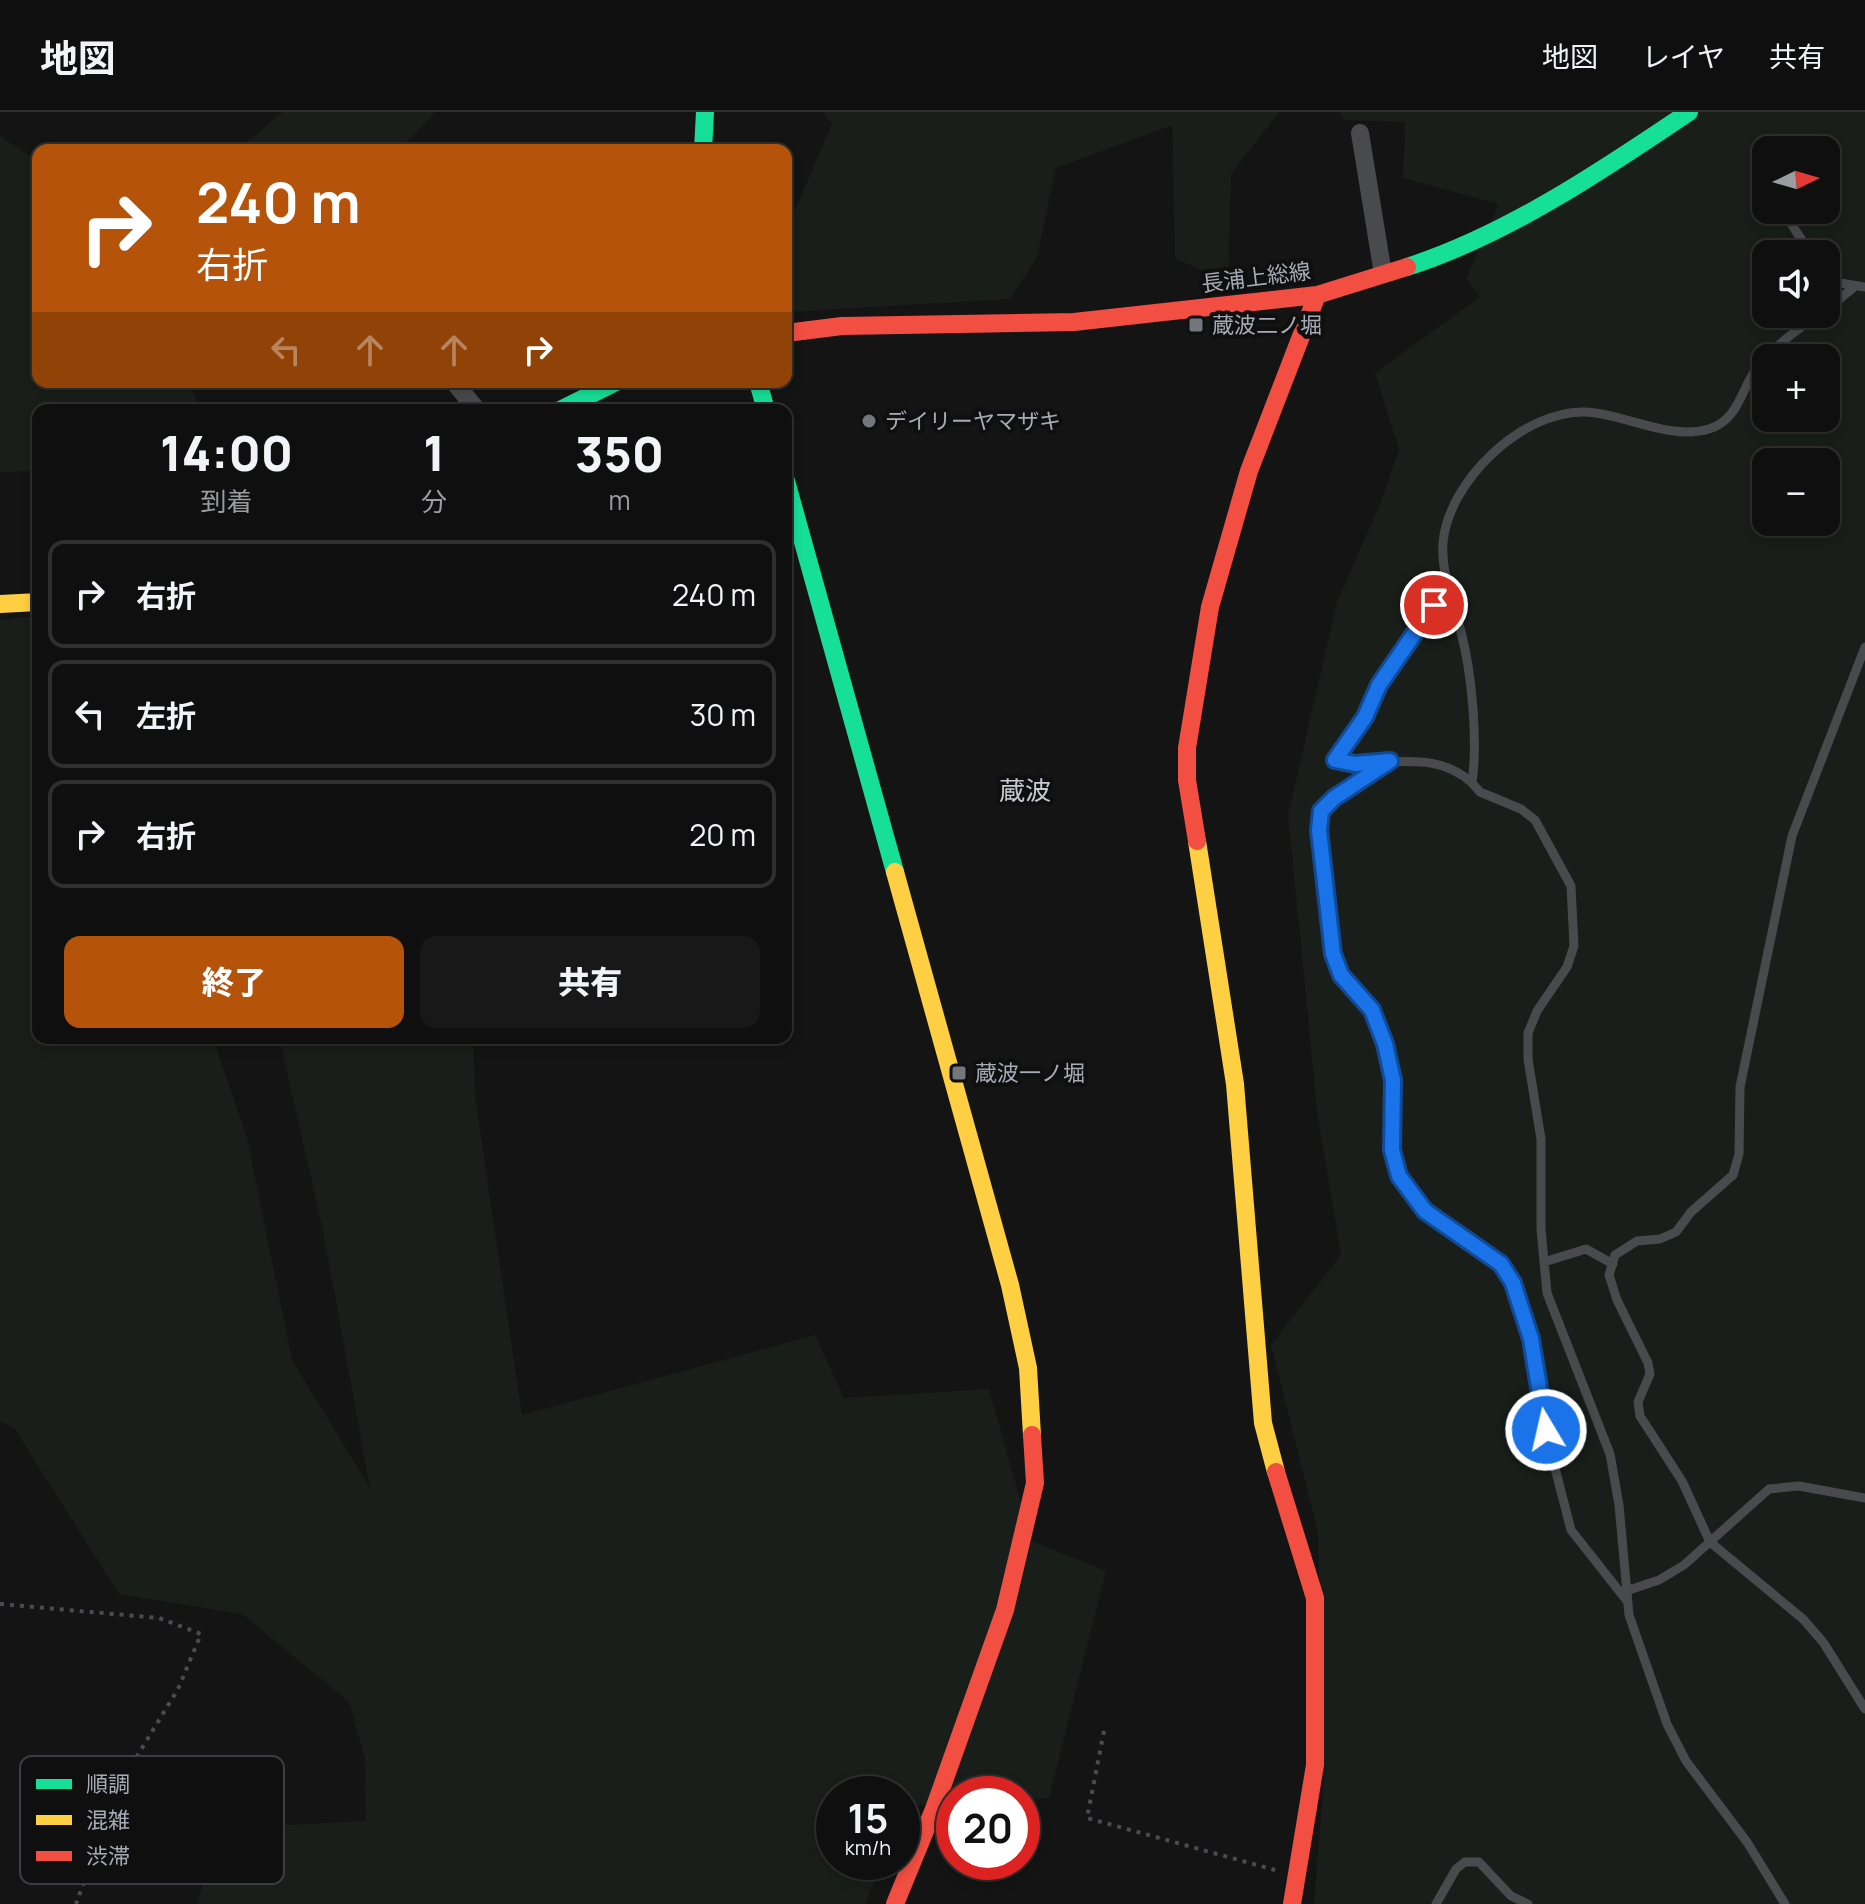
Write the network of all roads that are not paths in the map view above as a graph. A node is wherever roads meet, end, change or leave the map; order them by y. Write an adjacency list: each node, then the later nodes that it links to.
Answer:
1 (705, 112): 4 (street)
2 (1689, 112): 5 (street, 長浦上総線)
3 (1360, 133): 5 (street)
4 (703, 144)
5 (1383, 274): 9 (street, 長浦上総線)
6 (1840, 283): 8 (lane)
7 (1865, 287): 8 (lane)
8 (1853, 288): 10 (lane)
9 (1317, 295): 12 (street, 長浦上総線); 32 (street)
10 (1840, 299)
11 (1798, 328): 18 (lane)
12 (792, 332)
13 (459, 388): 15 (street)
14 (604, 388): 16 (street)
15 (472, 404)
16 (572, 404)
17 (792, 503): 31 (street)
18 (1447, 587): 22 (lane); 23 (lane)
19 (32, 602): 20 (street)
20 (0, 604)
21 (1865, 647): 25 (lane)
22 (1390, 761): 23 (lane); 29 (lane)
23 (1472, 783): 24 (lane)
24 (1544, 1262): 25 (lane); 28 (lane)
25 (1613, 1264): 27 (lane)
26 (1865, 1498): 27 (lane)
27 (1710, 1542): 28 (lane); 30 (lane)
28 (1626, 1591): 29 (lane)
29 (1628, 1602): 35 (lane)
30 (1865, 1709)
31 (895, 1904)
32 (1292, 1904)
33 (1436, 1904): 34 (lane)
34 (1528, 1904)
35 (1785, 1904)

